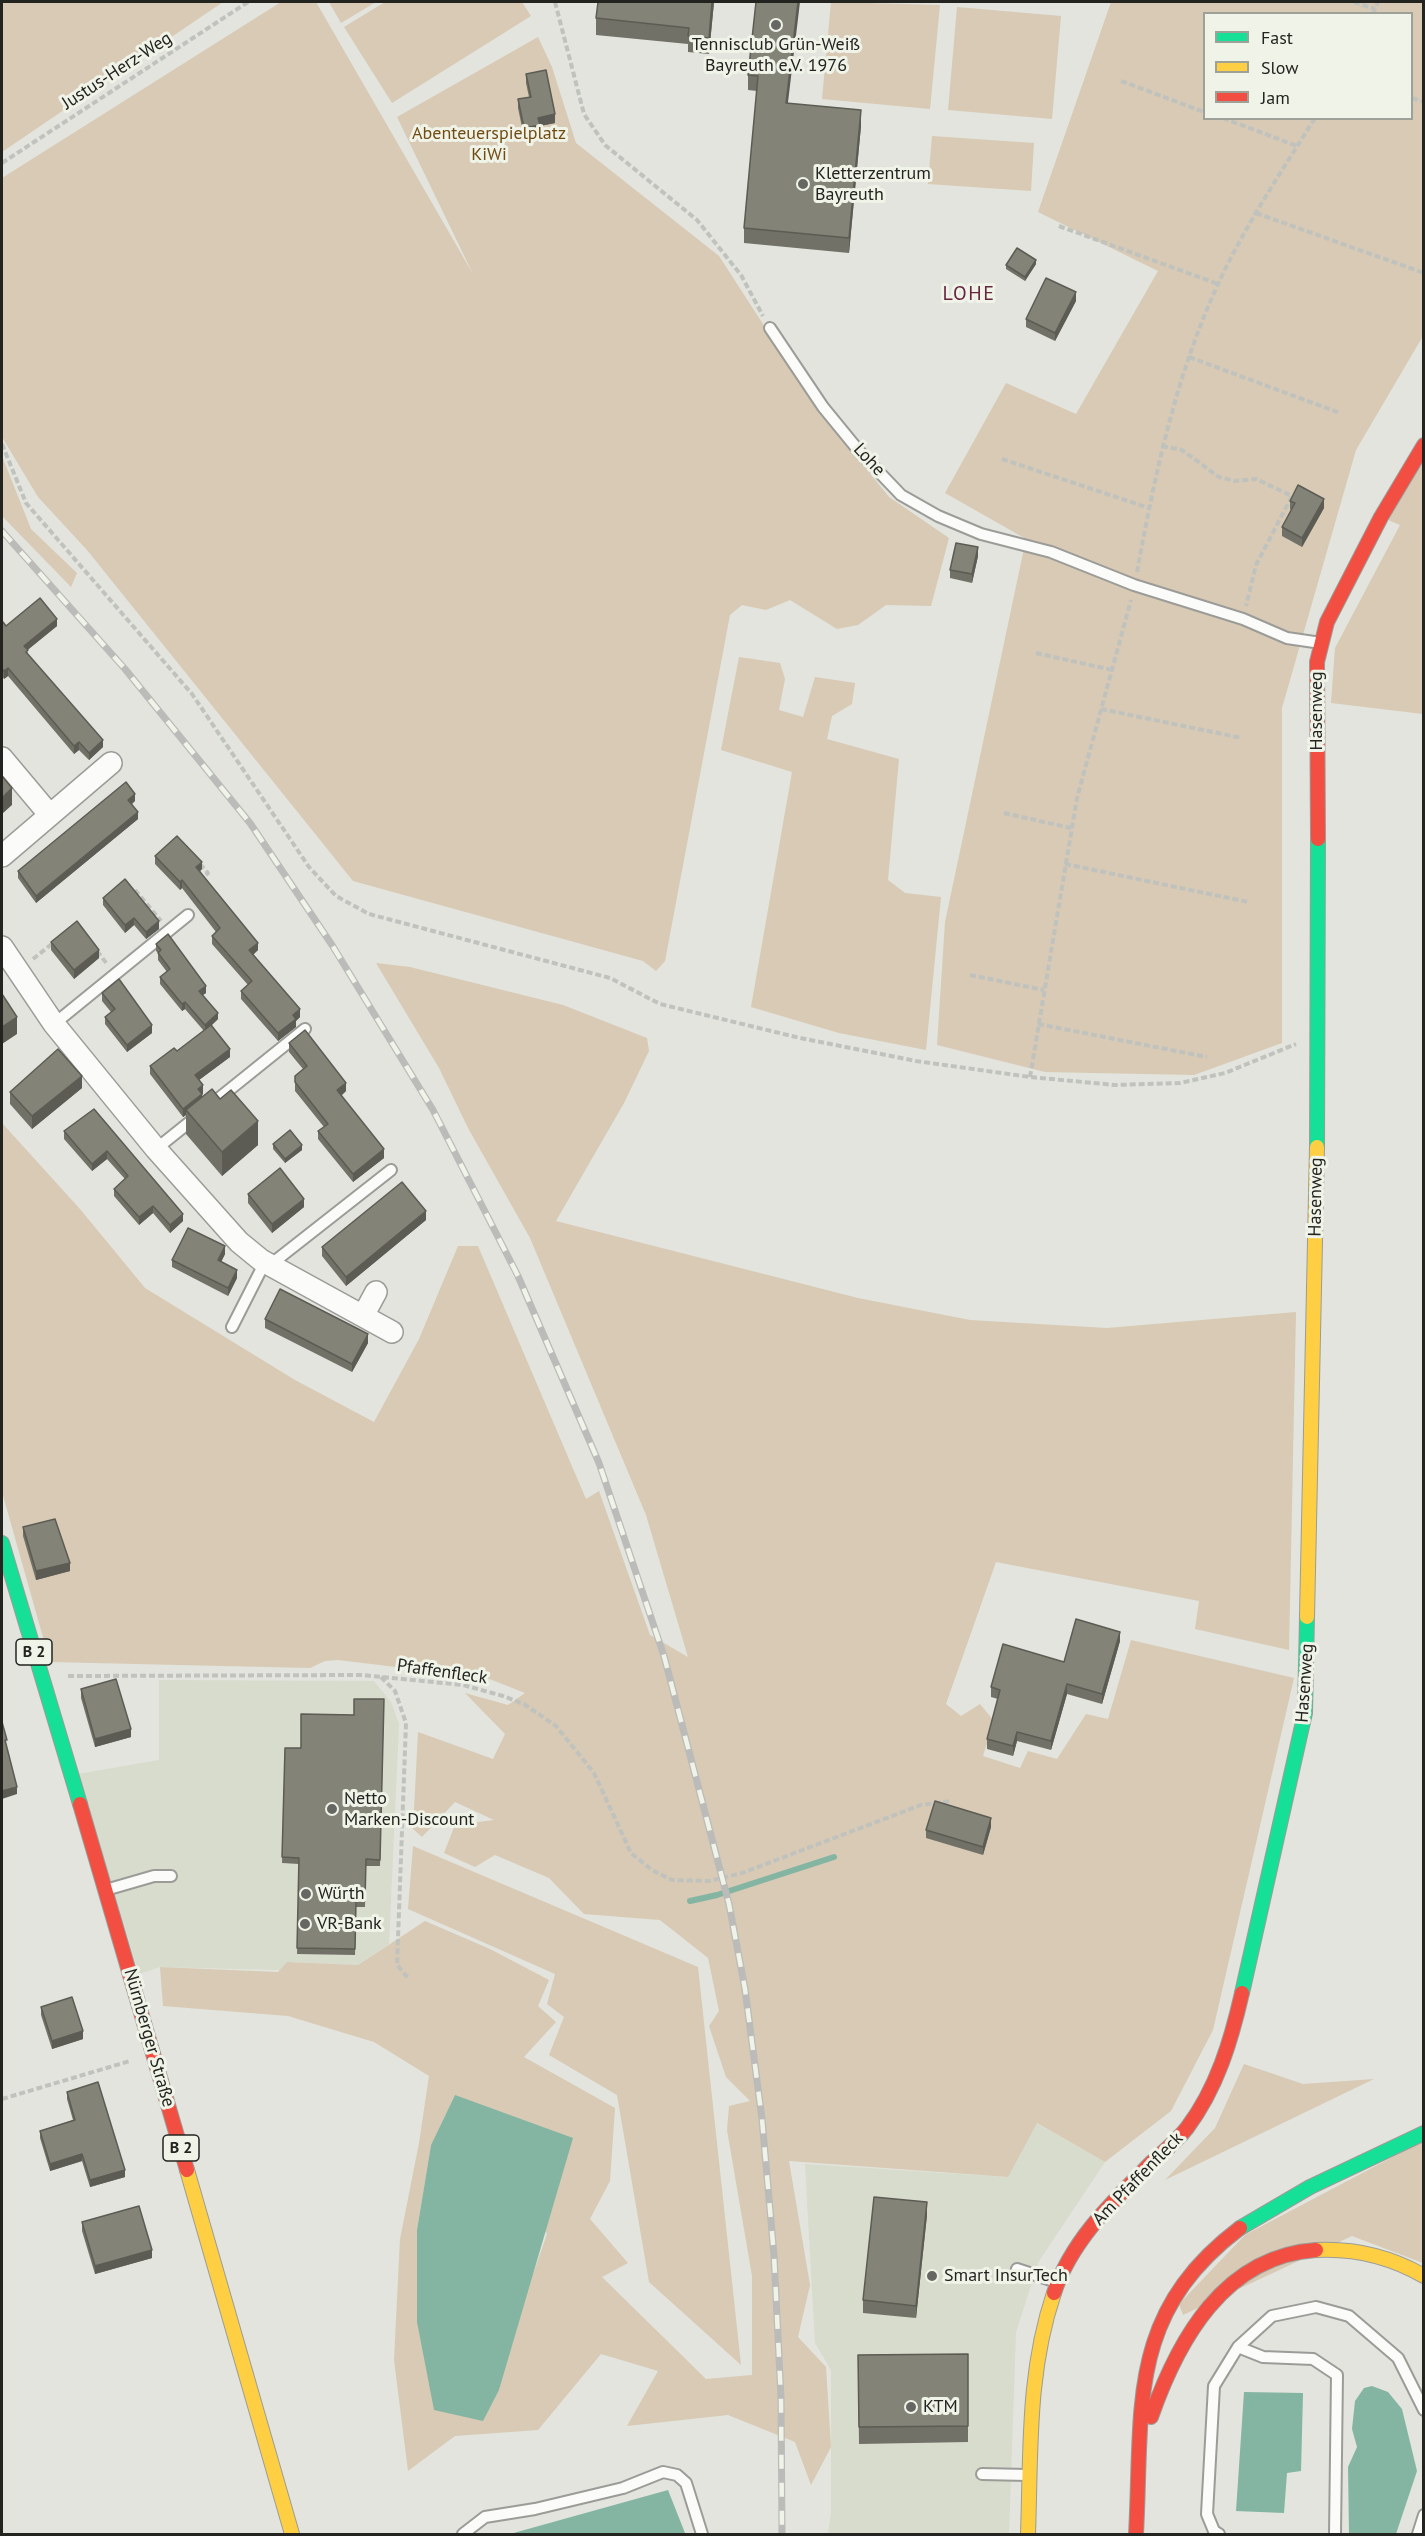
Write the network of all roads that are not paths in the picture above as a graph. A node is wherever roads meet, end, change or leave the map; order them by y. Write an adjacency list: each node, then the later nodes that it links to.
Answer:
1 (770, 328): 3 (lane, Lohe)
2 (1424, 445): 3 (main road, Hasenweg)
3 (1321, 643): 22 (main road, Hasenweg)
4 (2, 758): 6 (street)
5 (111, 763): 6 (street)
6 (49, 814): 7 (street)
7 (2, 856)
8 (188, 915): 10 (lane)
9 (2, 947): 10 (street)
10 (54, 1023): 12 (street)
11 (306, 1029): 12 (lane)
12 (156, 1149): 14 (street)
13 (392, 1170): 14 (lane)
14 (267, 1263): 16 (street); 17 (lane)
15 (376, 1292): 16 (street)
16 (363, 1316): 18 (street)
17 (232, 1327)
18 (392, 1332)
19 (2, 1543): 21 (main road, Nürnberger Straße / B 2)
20 (171, 1876): 21 (lane)
21 (106, 1889): 34 (main road, Nürnberger Straße / B 2)
22 (1246, 1968): 26 (main road, Am Pfaffenfleck)
23 (1424, 2133): 29 (main road)
24 (1017, 2269): 26 (lane)
25 (1424, 2276): 29 (main road)
26 (1057, 2283): 31 (main road, Am Pfaffenfleck)
27 (1238, 2347): 28 (lane); 38 (lane); 39 (lane)
28 (1424, 2410)
29 (1141, 2451): 33 (main road)
30 (982, 2474): 31 (lane)
31 (1030, 2475): 37 (main road, Am Pfaffenfleck)
32 (1424, 2515): 40 (lane)
33 (1136, 2534)
34 (292, 2535)
35 (463, 2535): 36 (lane)
36 (702, 2535)
37 (1028, 2535)
38 (1219, 2535)
39 (1335, 2535)
40 (1418, 2535)

